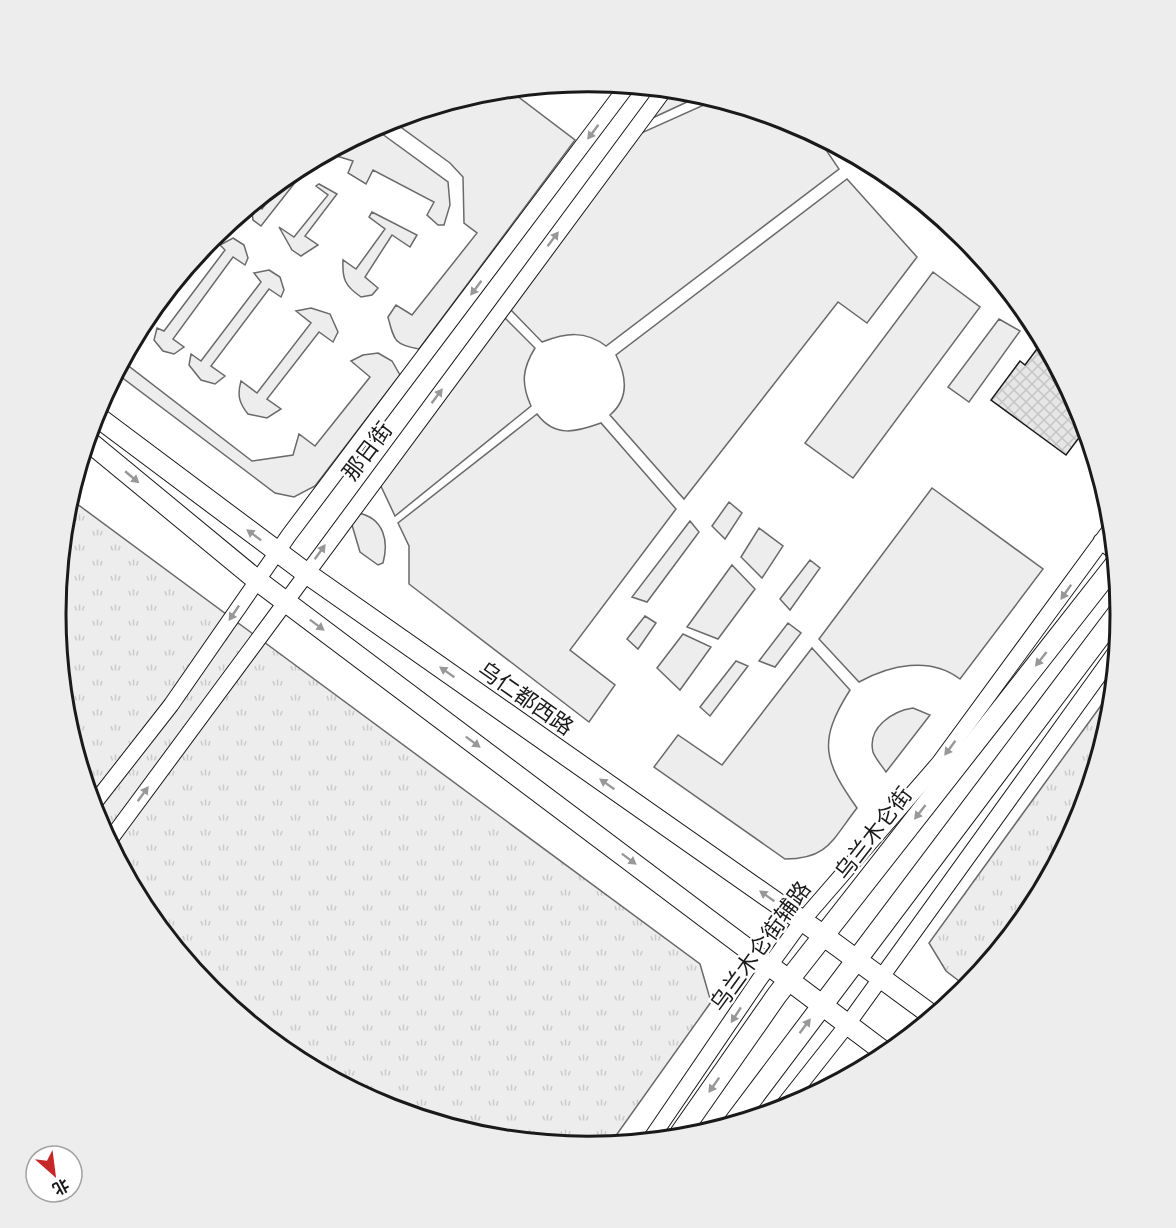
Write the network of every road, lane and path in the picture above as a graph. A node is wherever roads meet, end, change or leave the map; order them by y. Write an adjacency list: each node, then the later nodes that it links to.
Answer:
1 (623, 93): 8 (street, 那日街, one-way to 8)
2 (659, 97): 11 (street, 那日街, one-way to 2)
3 (104, 421): 8 (main road, 乌仁都西路, one-way to 3)
4 (94, 446): 13 (main road, one-way to 13)
5 (1104, 537): 6 (street, 乌兰木仑街辅路)
6 (1101, 541): 7 (street); 9 (street, 乌兰木仑街辅路)
7 (1106, 545)
8 (278, 553): 11 (main road, 乌仁都西路); 13 (street, 那日街)
9 (1090, 557): 10 (street); 19 (street, 乌兰木仑街辅路, one-way to 19)
10 (1108, 567)
11 (306, 573): 14 (street, 那日街); 19 (main road, 乌仁都西路, one-way to 11)
12 (1109, 578): 20 (main road, 乌兰木仑街, one-way to 20)
13 (258, 581): 14 (main road); 17 (street, 那日街, one-way to 17)
14 (285, 601): 18 (street, 那日街, one-way to 14); 22 (main road, one-way to 22)
15 (1110, 624): 21 (main road)
16 (1108, 663): 23 (street)
17 (99, 796)
18 (115, 834)
19 (802, 921): 20 (main road, 乌仁都西路); 22 (street, 乌兰木仑街辅路)
20 (824, 936): 21 (main road, 乌仁都西路); 24 (main road, 乌兰木仑街)
21 (857, 959): 23 (main road, 乌仁都西路); 25 (main road)
22 (770, 966): 24 (main road); 32 (street, 乌兰木仑街辅路, one-way to 32)
23 (880, 977): 26 (main road, 乌仁都西路); 27 (street)
24 (789, 980): 25 (main road); 31 (main road, 乌兰木仑街, one-way to 31)
25 (822, 1006): 27 (main road); 30 (main road, one-way to 25)
26 (926, 1011)
27 (848, 1025): 28 (main road); 29 (street)
28 (878, 1048)
29 (793, 1094)
30 (742, 1112)
31 (685, 1127)
32 (655, 1132)

